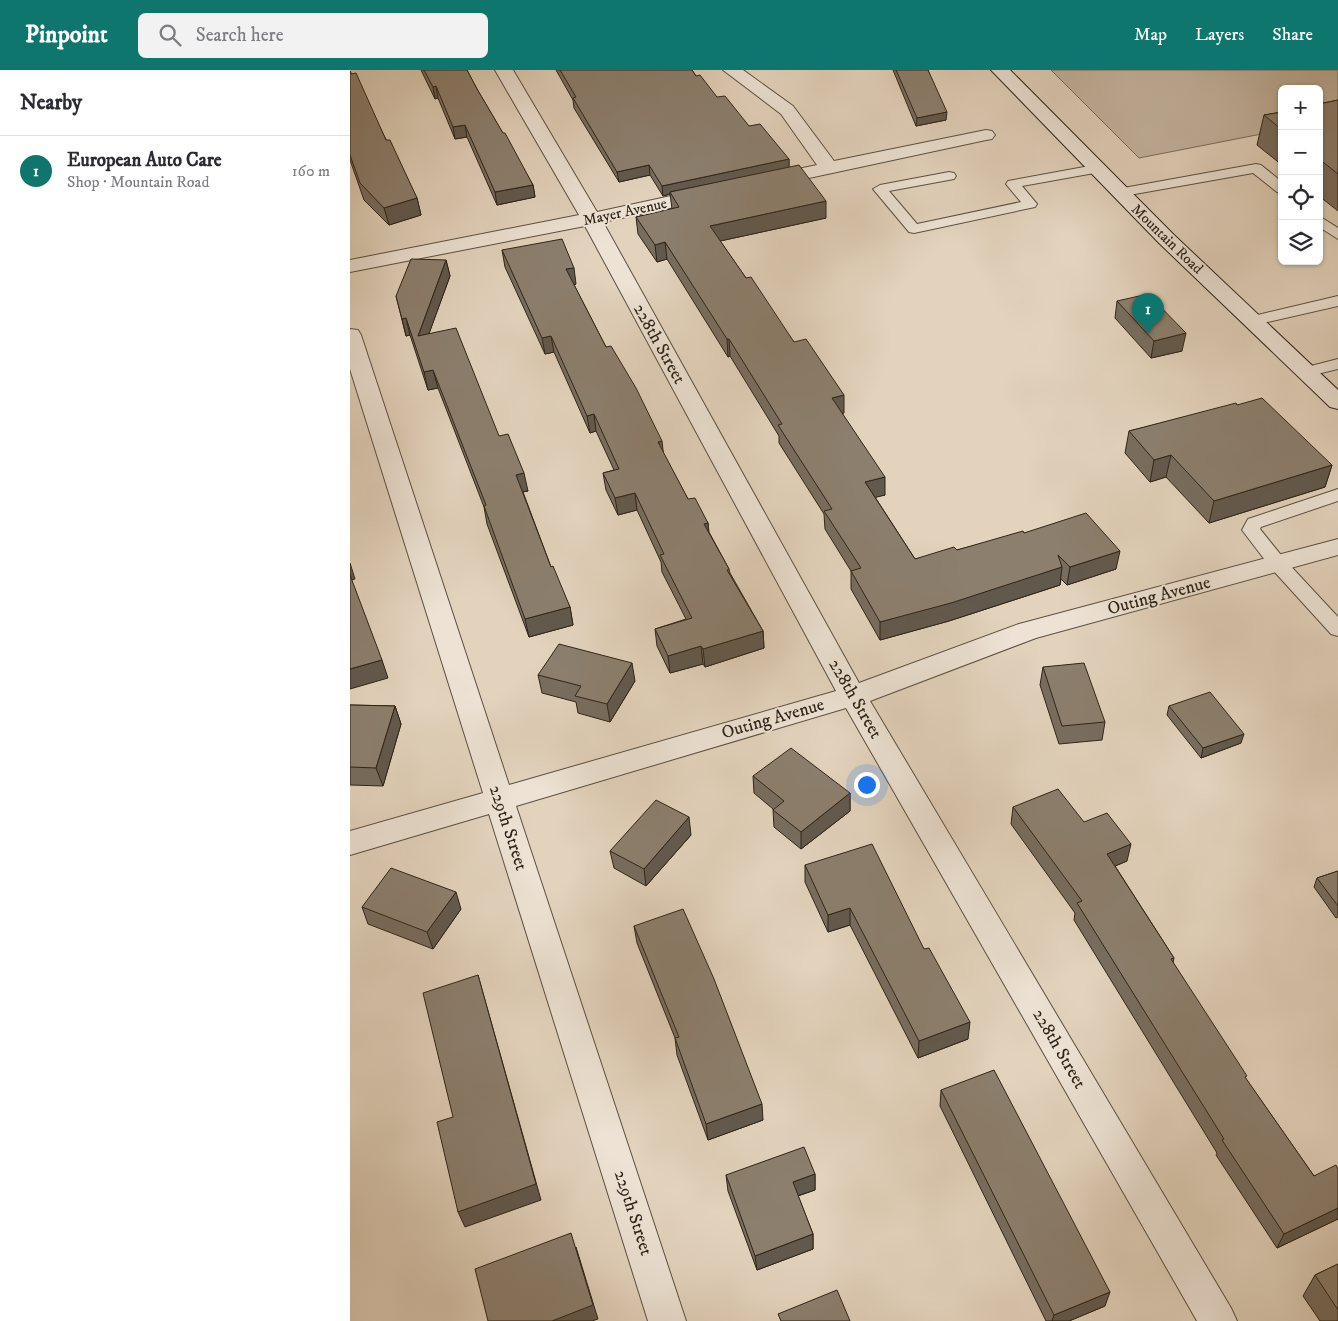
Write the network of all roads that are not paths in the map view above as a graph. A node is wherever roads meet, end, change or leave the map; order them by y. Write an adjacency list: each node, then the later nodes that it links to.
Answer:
1 (504, 70): 10 (street, 228th Street)
2 (732, 70): 5 (street)
3 (1000, 70): 6 (street, Mountain Road)
4 (986, 135): 5 (street, Mayer Avenue)
5 (829, 168): 10 (street, Mayer Avenue)
6 (1096, 169): 7 (lane); 9 (street, Mountain Road)
7 (949, 176)
8 (1278, 186): 9 (lane)
9 (1118, 193): 15 (street, Mountain Road)
10 (591, 219): 13 (street, Mayer Avenue); 24 (street, 228th Street)
11 (1323, 223): 12 (lane)
12 (1338, 235)
13 (350, 266)
14 (1338, 301): 15 (lane)
15 (1250, 321): 18 (street, Mountain Road)
16 (350, 334): 25 (street, 229th Street)
17 (1338, 364): 18 (lane)
18 (1305, 372): 19 (street, Mountain Road)
19 (1338, 402)
20 (1338, 495): 22 (lane)
21 (1338, 547): 22 (street, Outing Avenue)
22 (1278, 564): 23 (lane); 24 (street, Outing Avenue)
23 (1338, 629)
24 (853, 696): 25 (street, Outing Avenue); 28 (street, 228th Street)
25 (499, 798): 26 (street, Outing Avenue); 27 (street, 229th Street)
26 (350, 843)
27 (667, 1321)
28 (1218, 1321)

